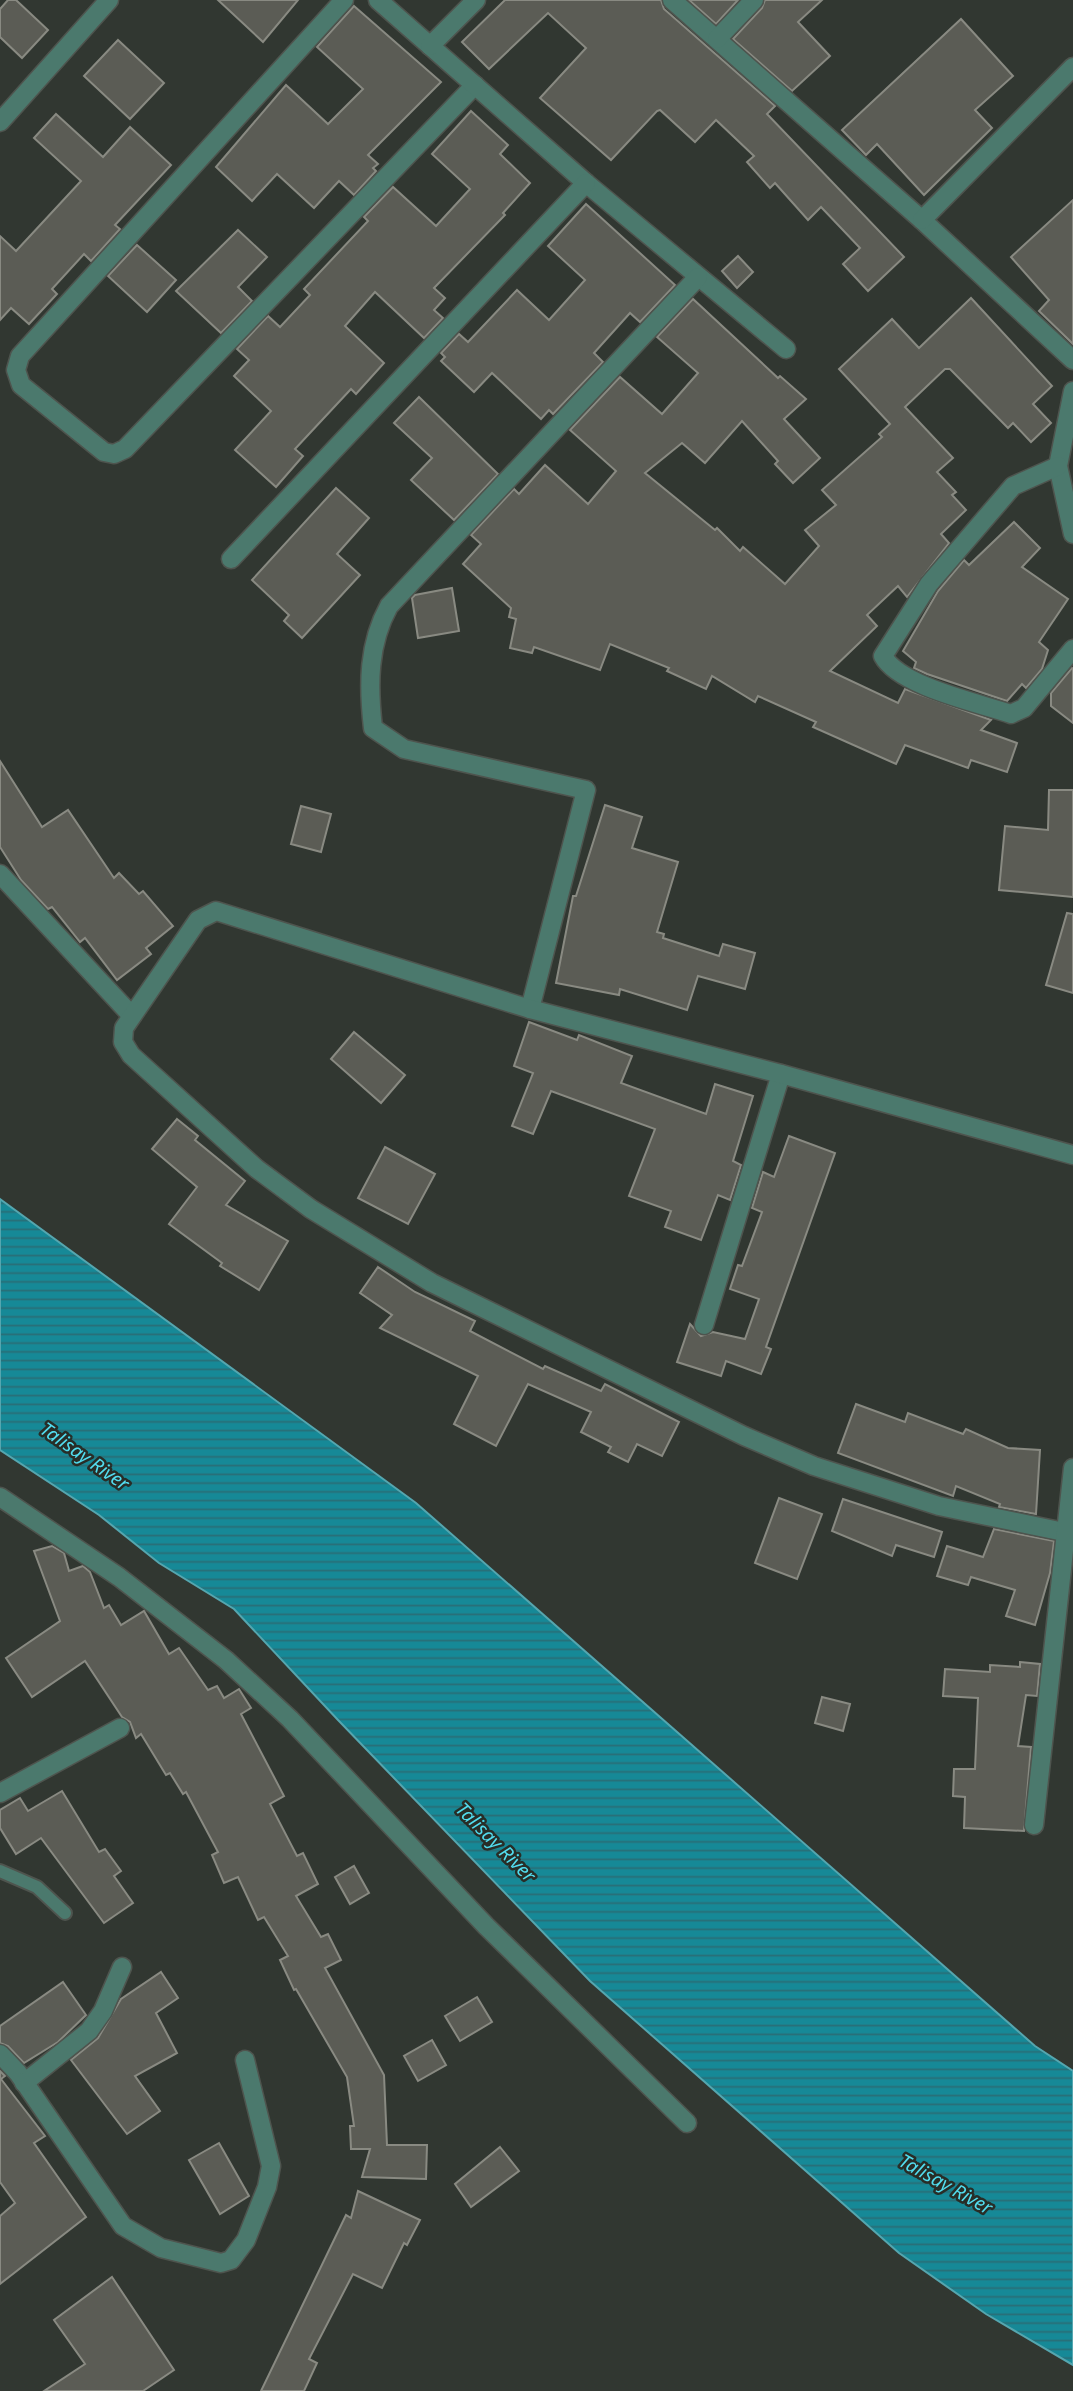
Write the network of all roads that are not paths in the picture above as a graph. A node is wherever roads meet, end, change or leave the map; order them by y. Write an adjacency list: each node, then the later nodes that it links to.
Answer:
1 (109, 0): 11 (street)
2 (344, 0): 10 (street)
3 (378, 0): 8 (street)
4 (476, 0): 8 (street)
5 (672, 0): 7 (street)
6 (754, 0): 7 (street)
7 (717, 39): 13 (street)
8 (430, 46): 10 (street)
9 (1073, 67): 13 (street)
10 (475, 85): 12 (street)
11 (0, 122)
12 (586, 183): 14 (street); 20 (street)
13 (922, 220): 16 (street)
14 (698, 277): 15 (street); 23 (street)
15 (786, 349)
16 (1073, 360)
17 (1073, 391): 18 (street)
18 (1058, 466): 19 (street); 21 (street)
19 (1073, 534)
20 (231, 559)
21 (1073, 649)
22 (0, 874): 24 (street)
23 (530, 1009): 24 (street); 25 (street)
24 (132, 1016): 30 (street)
25 (781, 1074): 26 (street); 27 (street)
26 (1073, 1155)
27 (704, 1325)
28 (1073, 1468): 30 (street)
29 (0, 1497): 40 (street)
30 (1064, 1532): 33 (street)
31 (120, 1728): 32 (street)
32 (0, 1793)
33 (1034, 1825)
34 (0, 1871): 35 (lane)
35 (65, 1913)
36 (122, 1967): 39 (street)
37 (0, 2054): 39 (street)
38 (244, 2060): 39 (street)
39 (24, 2083)
40 (687, 2123)

